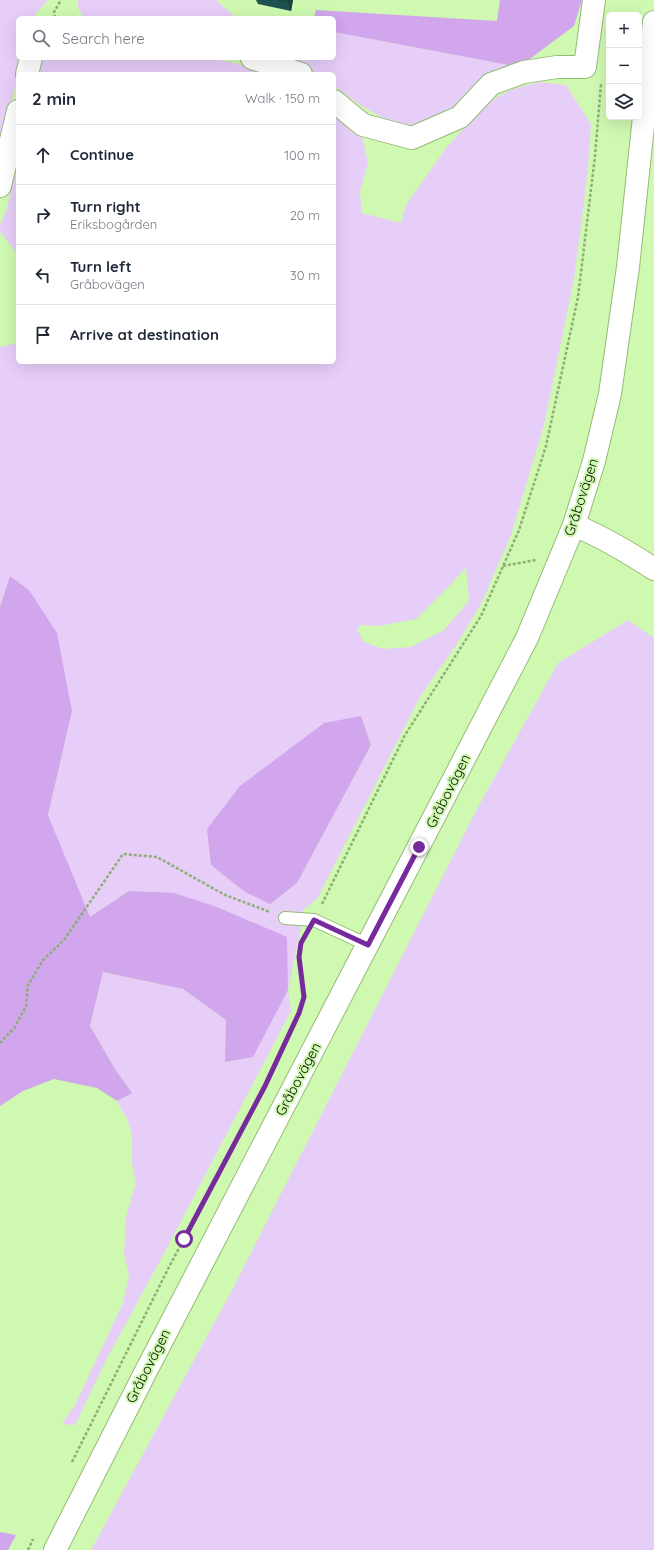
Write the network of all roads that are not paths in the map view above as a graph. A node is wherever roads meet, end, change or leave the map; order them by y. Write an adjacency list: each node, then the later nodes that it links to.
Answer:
1 (594, 0): 7 (main road)
2 (654, 22): 10 (main road, Gråbovägen)
3 (30, 60): 5 (main road)
4 (258, 60): 6 (main road)
5 (27, 72)
6 (295, 72)
7 (336, 103)
8 (16, 118): 9 (main road)
9 (0, 186)
10 (574, 525): 11 (main road); 13 (main road, Gråbovägen)
11 (654, 569)
12 (286, 918): 13 (lane)
13 (368, 945): 14 (main road, Gråbovägen)
14 (55, 1550)

